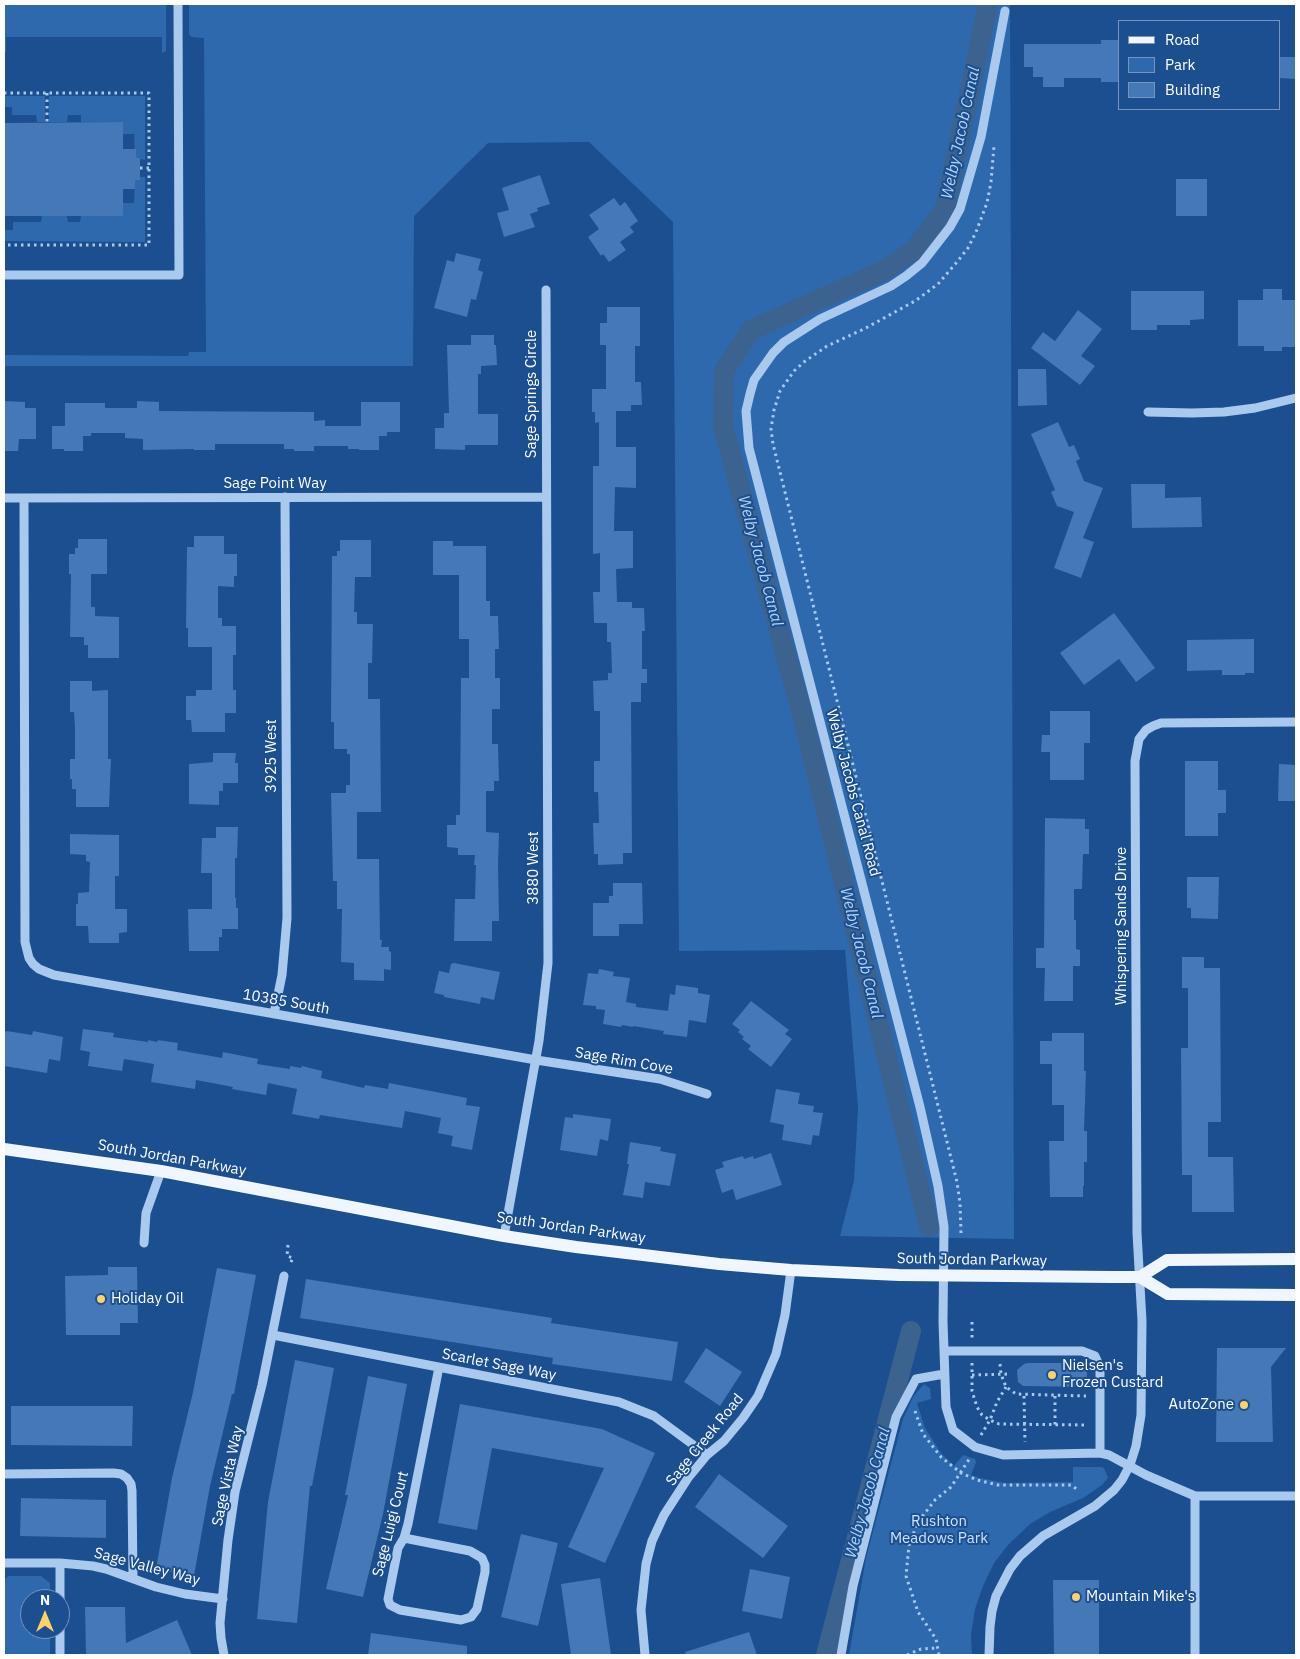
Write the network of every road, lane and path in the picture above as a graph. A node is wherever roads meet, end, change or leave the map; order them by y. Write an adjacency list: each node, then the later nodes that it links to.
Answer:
1 (178, 4): 10 (street)
2 (1005, 11): 31 (street, Welby Jacobs Canal Road)
3 (4, 93): 4 (path)
4 (47, 93): 5 (path); 8 (path)
5 (47, 122)
6 (994, 145): 24 (path)
7 (140, 168): 8 (path)
8 (149, 168): 9 (path)
9 (4, 245)
10 (4, 275)
11 (546, 290): 15 (street, Sage Springs Circle)
12 (1296, 398): 13 (street)
13 (1148, 412)
14 (285, 497): 15 (street, Sage Point Way); 17 (street, Sage Point Way); 19 (street, 3925 West)
15 (546, 497): 20 (street, 3880 West)
16 (4, 498): 17 (street, Sage Point Way)
17 (24, 498): 19 (street, 10385 South)
18 (1296, 722): 32 (street, Whispering Sands Drive)
19 (274, 1014): 20 (street, 10385 South)
20 (536, 1060): 21 (street, Sage Rim Cove); 25 (street, 3880 West)
21 (707, 1094)
22 (4, 1148): 23 (main road, South Jordan Parkway)
23 (161, 1172): 25 (main road, South Jordan Parkway); 26 (street)
24 (961, 1233)
25 (504, 1236): 29 (main road, South Jordan Parkway)
26 (144, 1243)
27 (288, 1245): 30 (path)
28 (1296, 1259): 32 (main road)
29 (791, 1270): 31 (main road, South Jordan Parkway); 56 (street, Sage Creek Road)
30 (284, 1276): 35 (street, Sage Vista Way)
31 (944, 1276): 32 (main road, South Jordan Parkway); 37 (street, Welby Jacobs Canal Road)
32 (1140, 1276): 33 (main road); 58 (street, Whispering Sands Drive)
33 (1296, 1295)
34 (972, 1322): 36 (path)
35 (273, 1335): 40 (street, Scarlet Sage Way); 69 (street, Sage Vista Way)
36 (972, 1342)
37 (945, 1351): 41 (street, Welby Jacobs Canal Road); 55 (street)
38 (972, 1360): 44 (path)
39 (1000, 1364): 42 (path)
40 (439, 1367): 56 (street, Scarlet Sage Way); 64 (street, Sage Luigi Court)
41 (944, 1374): 55 (street, Welby Jacobs Canal Road); 75 (street)
42 (1001, 1374): 43 (path); 44 (path); 45 (path)
43 (1010, 1374)
44 (972, 1375): 50 (path)
45 (1006, 1387): 46 (path); 50 (path)
46 (1024, 1396): 47 (path); 53 (path)
47 (1055, 1396): 48 (path); 51 (path)
48 (1086, 1396)
49 (915, 1403): 59 (path)
50 (990, 1420): 53 (path); 54 (path)
51 (1056, 1425): 52 (path); 53 (path)
52 (1094, 1425)
53 (1024, 1426)
54 (980, 1436)
55 (1100, 1453): 58 (street)
56 (707, 1455): 74 (street, Sage Creek Road)
57 (970, 1458): 59 (path)
58 (1130, 1465): 62 (street); 78 (street, Whispering Sands Drive)
59 (961, 1473): 61 (path); 71 (path)
60 (4, 1474): 67 (street)
61 (1078, 1490)
62 (1195, 1496): 63 (street); 79 (street)
63 (1296, 1496)
64 (404, 1538): 64 (street, Sage Luigi Court)
65 (4, 1564): 66 (street, Sage Valley Way)
66 (60, 1564): 67 (street, Sage Valley Way); 68 (street)
67 (133, 1578): 69 (street, Sage Valley Way)
68 (60, 1589)
69 (223, 1599): 73 (street, Sage Vista Way)
70 (60, 1639): 72 (street)
71 (938, 1648): 76 (path); 77 (path)
72 (60, 1655)
73 (224, 1655)
74 (646, 1655)
75 (841, 1655)
76 (907, 1655)
77 (939, 1655)
78 (990, 1655)
79 (1195, 1655)

